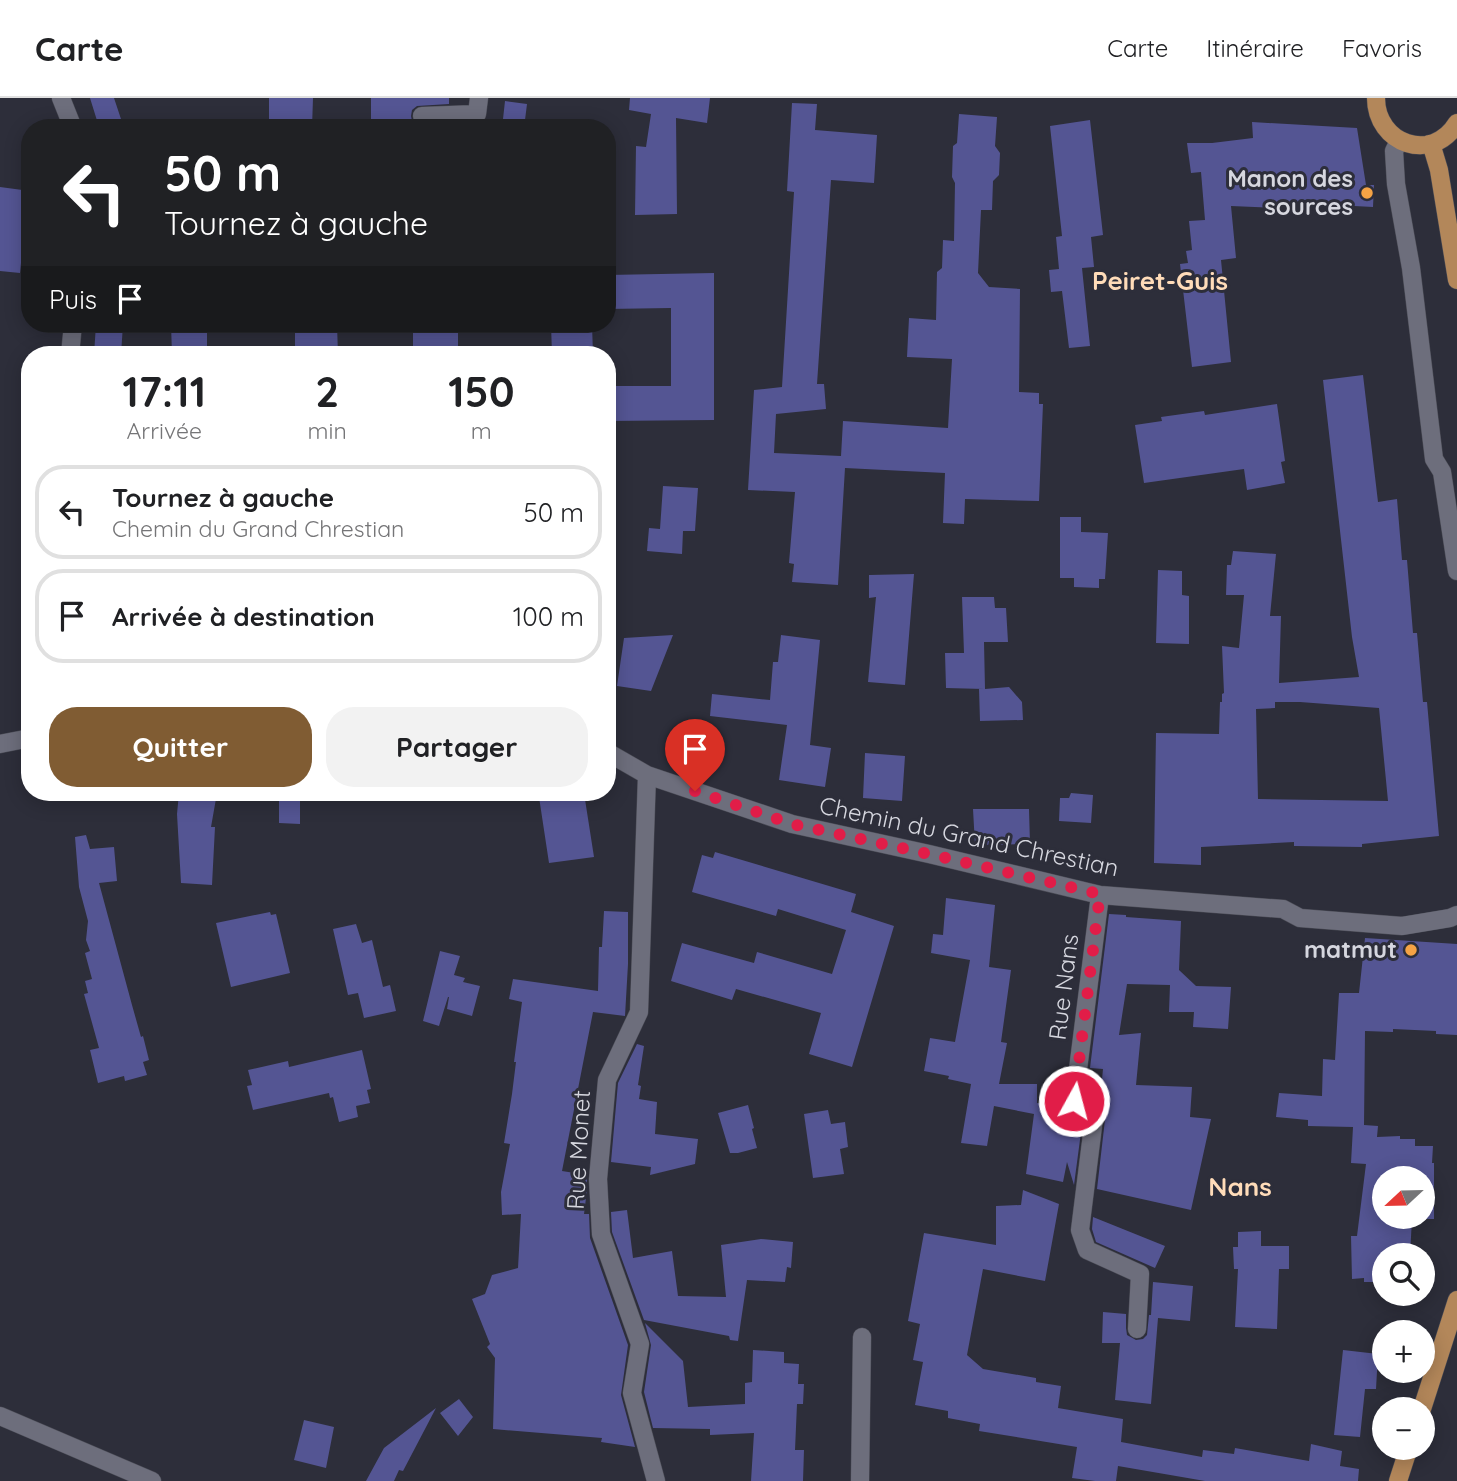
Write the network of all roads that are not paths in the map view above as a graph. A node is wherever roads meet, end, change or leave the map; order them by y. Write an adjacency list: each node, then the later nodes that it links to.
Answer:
1 (61, 98): 5 (street)
2 (479, 98): 4 (street)
3 (1376, 98): 7 (main road)
4 (422, 116)
5 (69, 119)
6 (1456, 129): 8 (main road)
7 (1399, 141): 8 (main road); 10 (street)
8 (1429, 144): 9 (main road)
9 (1457, 280)
10 (1457, 571)
11 (21, 740): 12 (street)
12 (0, 744)
13 (616, 757): 14 (street, Chemin du Grand Chrestian)
14 (646, 775): 15 (street, Chemin du Grand Chrestian); 24 (street, Rue Monet)
15 (1100, 894): 16 (street, Chemin du Grand Chrestian); 18 (street, Rue Nans)
16 (1457, 915)
17 (1457, 1300): 20 (main road)
18 (1137, 1329)
19 (862, 1337): 25 (street)
20 (1426, 1397)
21 (0, 1416): 23 (street)
22 (1405, 1460): 26 (main road)
23 (152, 1481)
24 (656, 1481)
25 (860, 1481)
26 (1398, 1481)

